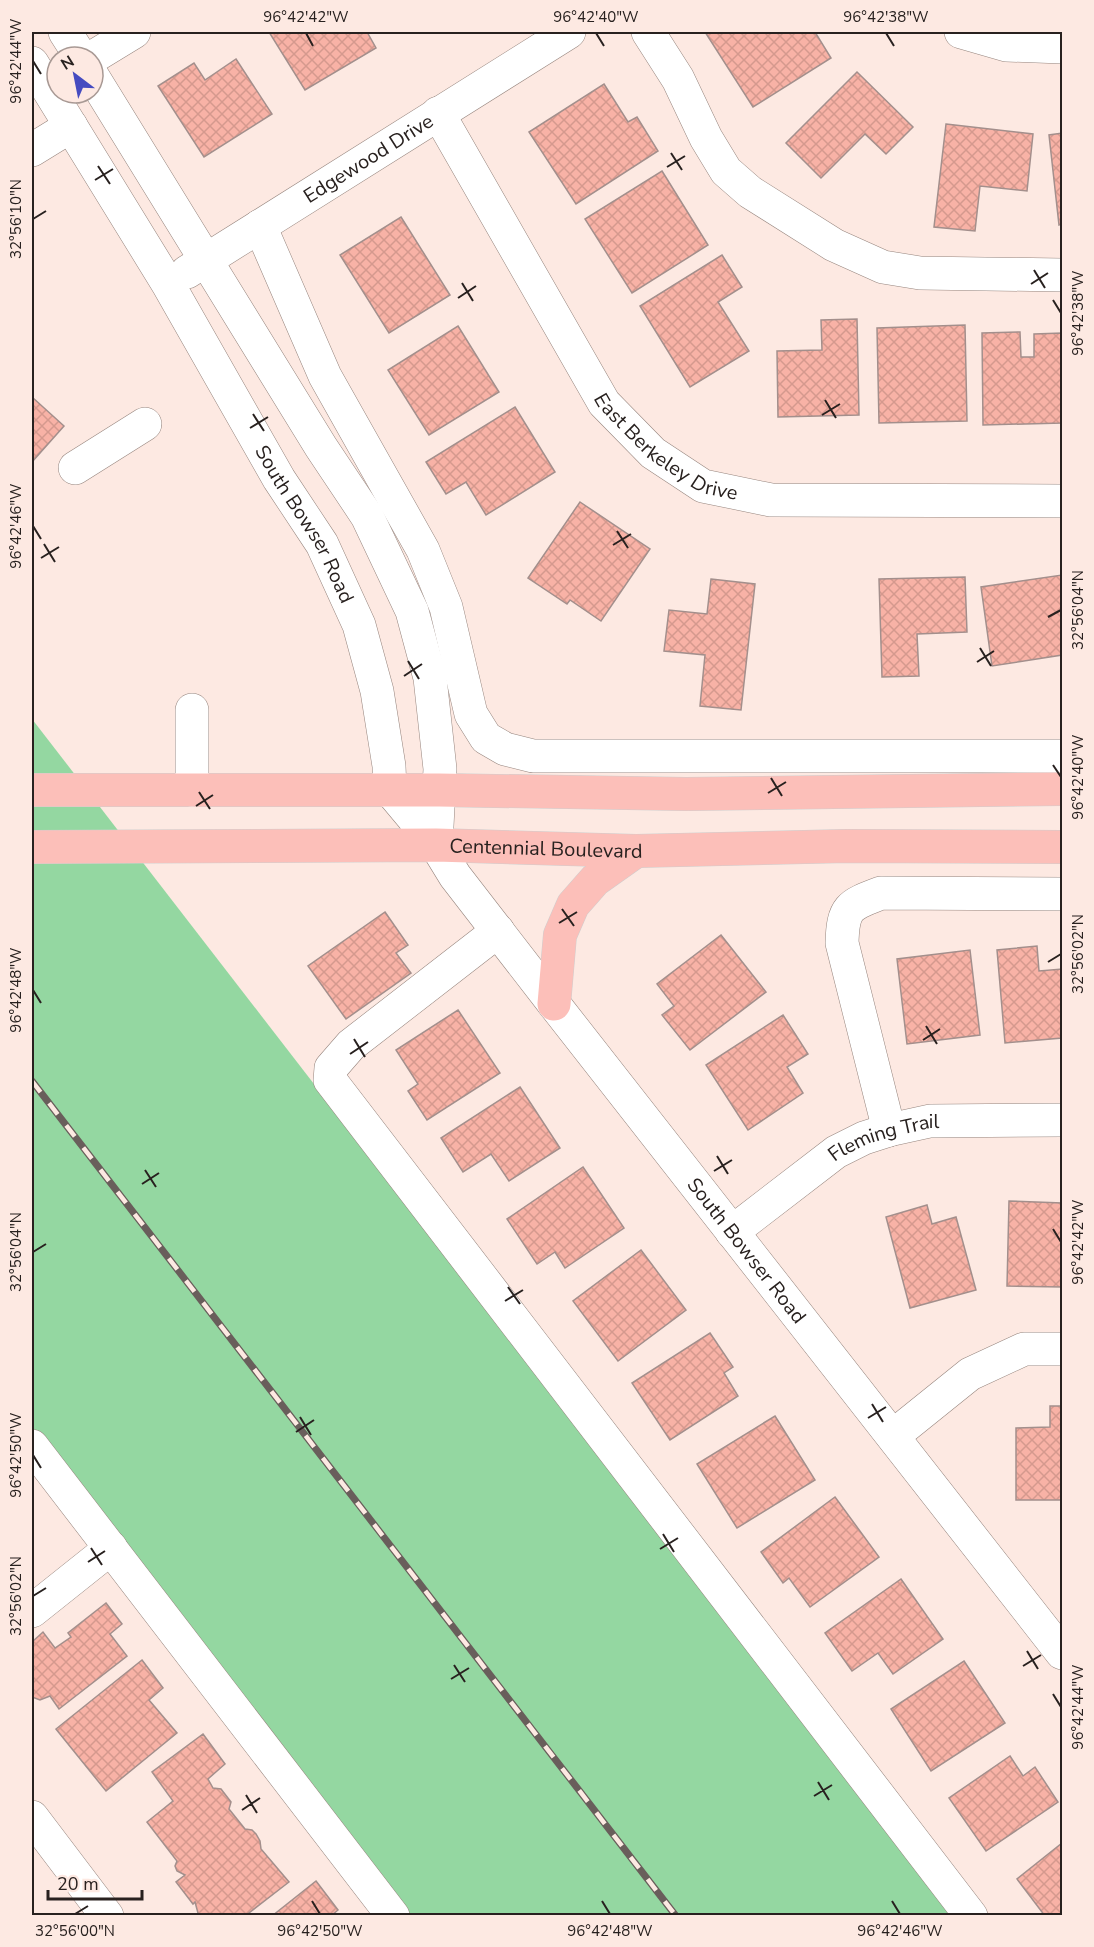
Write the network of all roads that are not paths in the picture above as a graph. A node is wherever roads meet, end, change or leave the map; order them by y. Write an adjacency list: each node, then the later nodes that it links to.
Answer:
1 (65, 32): 6 (street)
2 (134, 32): 8 (street)
3 (569, 32): 11 (street, Edgewood Drive)
4 (648, 32): 16 (street)
5 (961, 32): 7 (street)
6 (73, 45)
7 (1062, 47)
8 (105, 50)
9 (32, 63): 12 (street, South Bowser Road)
10 (105, 96): 15 (street)
11 (438, 113): 14 (street, Edgewood Drive); 20 (street, East Berkeley Drive)
12 (71, 126): 13 (street); 17 (street, South Bowser Road)
13 (32, 150)
14 (260, 226): 15 (street, Edgewood Drive); 22 (street)
15 (206, 260): 17 (street, Edgewood Drive); 27 (street)
16 (1062, 275)
17 (168, 284): 26 (street, South Bowser Road)
18 (145, 424): 19 (street)
19 (75, 468)
20 (1062, 501)
21 (192, 710): 25 (street)
22 (1062, 756)
23 (1062, 789): 27 (main road)
24 (32, 790): 25 (main road)
25 (192, 790): 26 (main road)
26 (390, 790): 27 (main road); 28 (street, South Bowser Road)
27 (439, 790): 28 (street)
28 (436, 845): 29 (main road, Centennial Boulevard); 31 (main road, Centennial Boulevard); 33 (street, South Bowser Road)
29 (32, 847)
30 (1062, 847): 31 (main road, Centennial Boulevard)
31 (636, 851): 34 (main road)
32 (1062, 894): 36 (street)
33 (498, 931): 34 (street, South Bowser Road); 48 (street)
34 (554, 1004): 37 (street, South Bowser Road)
35 (1062, 1120): 36 (street, Fleming Trail)
36 (889, 1130): 37 (street, Fleming Trail)
37 (732, 1232): 39 (street, South Bowser Road)
38 (1062, 1349): 39 (street)
39 (893, 1436): 43 (street, South Bowser Road)
40 (32, 1446): 41 (street)
41 (111, 1548): 42 (street); 47 (street)
42 (32, 1611)
43 (1052, 1619): 44 (street, South Bowser Road)
44 (1062, 1653)
45 (37, 1834): 46 (street)
46 (107, 1916)
47 (393, 1916)
48 (971, 1916)

